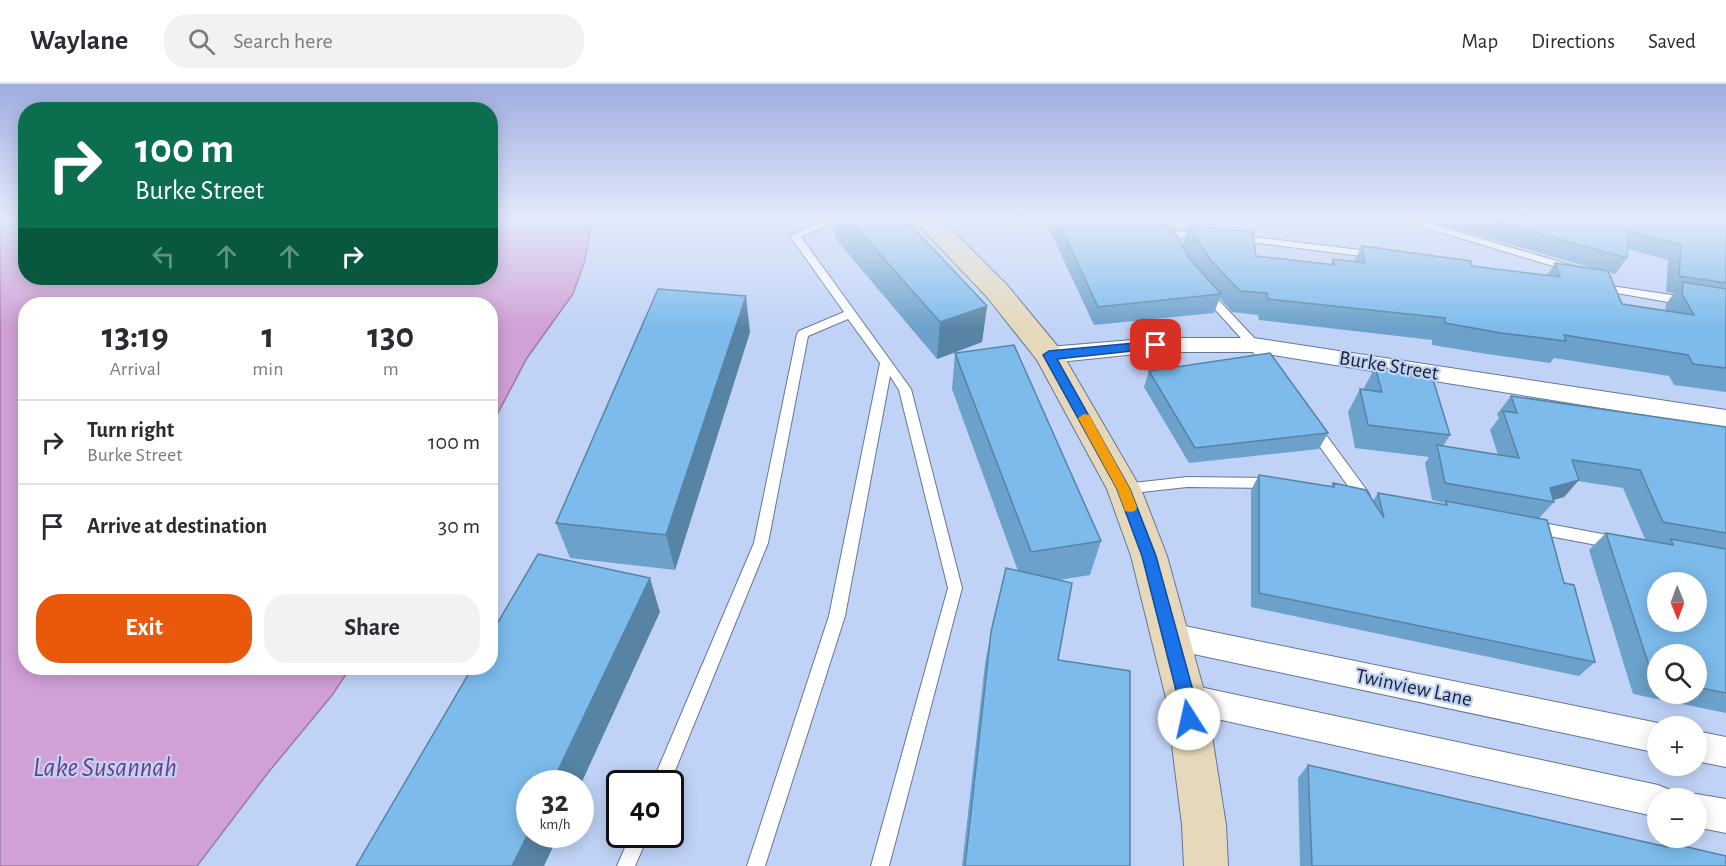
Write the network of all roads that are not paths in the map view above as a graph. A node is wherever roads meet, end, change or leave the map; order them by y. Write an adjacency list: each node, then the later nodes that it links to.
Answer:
1 (809, 255): 10 (lane)
2 (964, 255): 12 (street)
3 (1380, 255): 5 (lane)
4 (1529, 255): 6 (lane)
5 (1384, 256)
6 (1580, 270)
7 (1602, 276): 9 (lane)
8 (1198, 284): 11 (lane)
9 (1589, 286)
10 (851, 313): 13 (lane); 27 (lane)
11 (1254, 345): 12 (street, Burke Street); 14 (lane); 15 (street, Burke Street)
12 (1049, 355): 18 (street)
13 (886, 363): 33 (lane); 34 (lane)
14 (1281, 383)
15 (1726, 419)
16 (1309, 421): 19 (lane)
17 (1287, 485): 18 (lane)
18 (1124, 489): 22 (street)
19 (1341, 493)
20 (1515, 524): 21 (lane)
21 (1632, 545)
22 (1170, 636): 23 (street); 24 (street, Twinview Lane)
23 (1186, 698): 28 (street); 35 (street)
24 (1647, 736)
25 (1707, 748): 26 (street)
26 (1726, 752)
27 (666, 770)
28 (1647, 799)
29 (1707, 812): 30 (street)
30 (1726, 816)
31 (634, 848): 32 (lane)
32 (626, 866)
33 (756, 866)
34 (880, 866)
35 (1206, 866)

